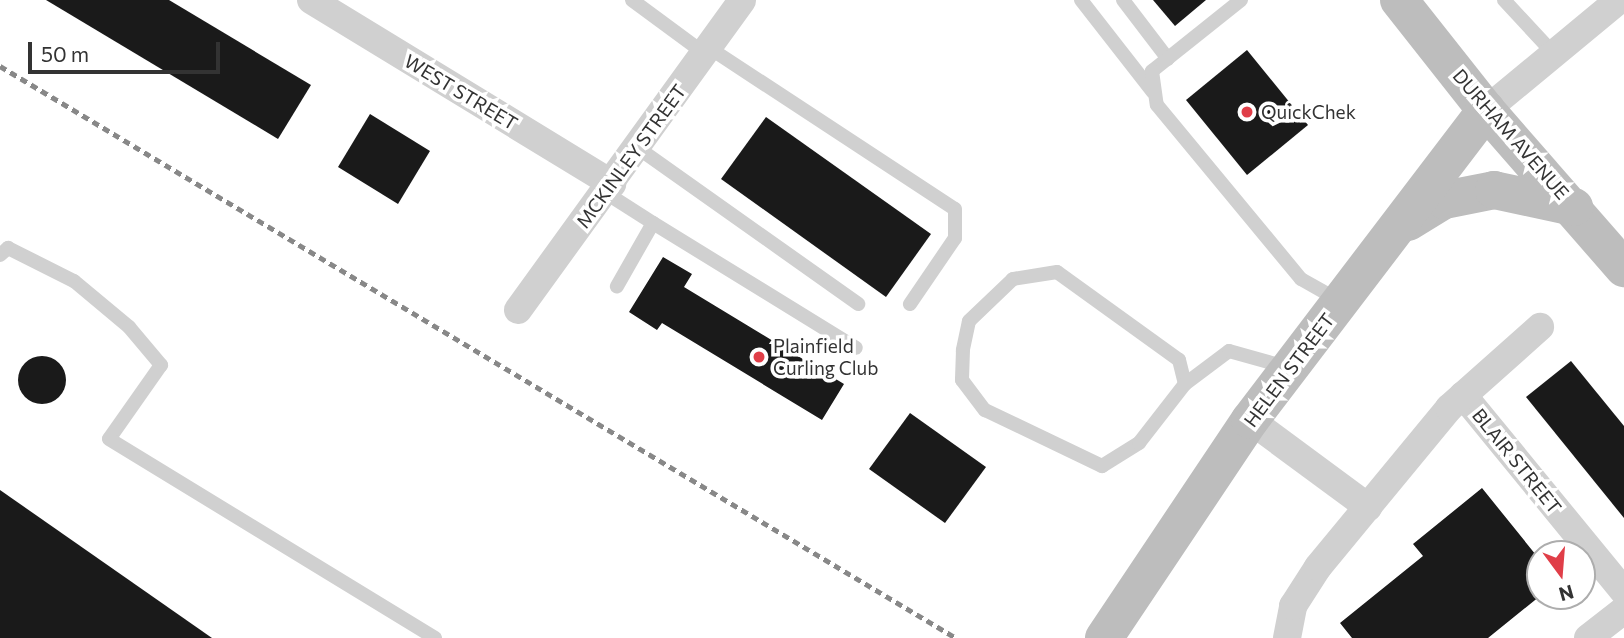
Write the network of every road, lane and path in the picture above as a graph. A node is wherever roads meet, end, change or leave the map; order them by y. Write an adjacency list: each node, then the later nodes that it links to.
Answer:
1 (311, 0): 10 (street, WEST STREET)
2 (632, 0): 11 (lane)
3 (743, 0): 11 (street, MCKINLEY STREET)
4 (1081, 0): 14 (lane)
5 (1123, 0): 13 (lane)
6 (1241, 0): 13 (lane)
7 (1399, 0): 15 (street, DURHAM AVENUE)
8 (1504, 0): 12 (lane)
9 (1619, 0): 12 (street)
10 (342, 8): 17 (street, WEST STREET)
11 (706, 50): 16 (street, MCKINLEY STREET); 26 (lane)
12 (1553, 53): 15 (street)
13 (1168, 59): 14 (lane)
14 (1153, 93): 24 (lane)
15 (1486, 110): 18 (street, DURHAM AVENUE); 20 (street, HELEN STREET)
16 (638, 148): 17 (street, MCKINLEY STREET); 25 (lane)
17 (609, 188): 19 (lane); 27 (street, MCKINLEY STREET)
18 (1574, 207): 20 (street); 22 (street, DURHAM AVENUE)
19 (653, 223): 23 (lane); 29 (lane)
20 (1394, 231): 24 (street, HELEN STREET)
21 (0, 255): 37 (lane)
22 (1624, 268)
23 (617, 286)
24 (1340, 302): 30 (street, HELEN STREET)
25 (858, 303)
26 (910, 304)
27 (518, 310)
28 (1540, 327): 32 (street, BLAIR STREET)
29 (856, 348)
30 (1290, 368): 31 (lane); 33 (street, HELEN STREET)
31 (1185, 384): 31 (lane)
32 (1464, 395): 34 (street, BLAIR STREET); 35 (street, BLAIR STREET)
33 (1250, 420): 34 (street); 38 (street, HELEN STREET)
34 (1368, 507): 39 (street, BLAIR STREET)
35 (1624, 592)
36 (1624, 610): 40 (street)
37 (435, 638)
38 (1104, 638)
39 (1287, 638)
40 (1588, 638)

